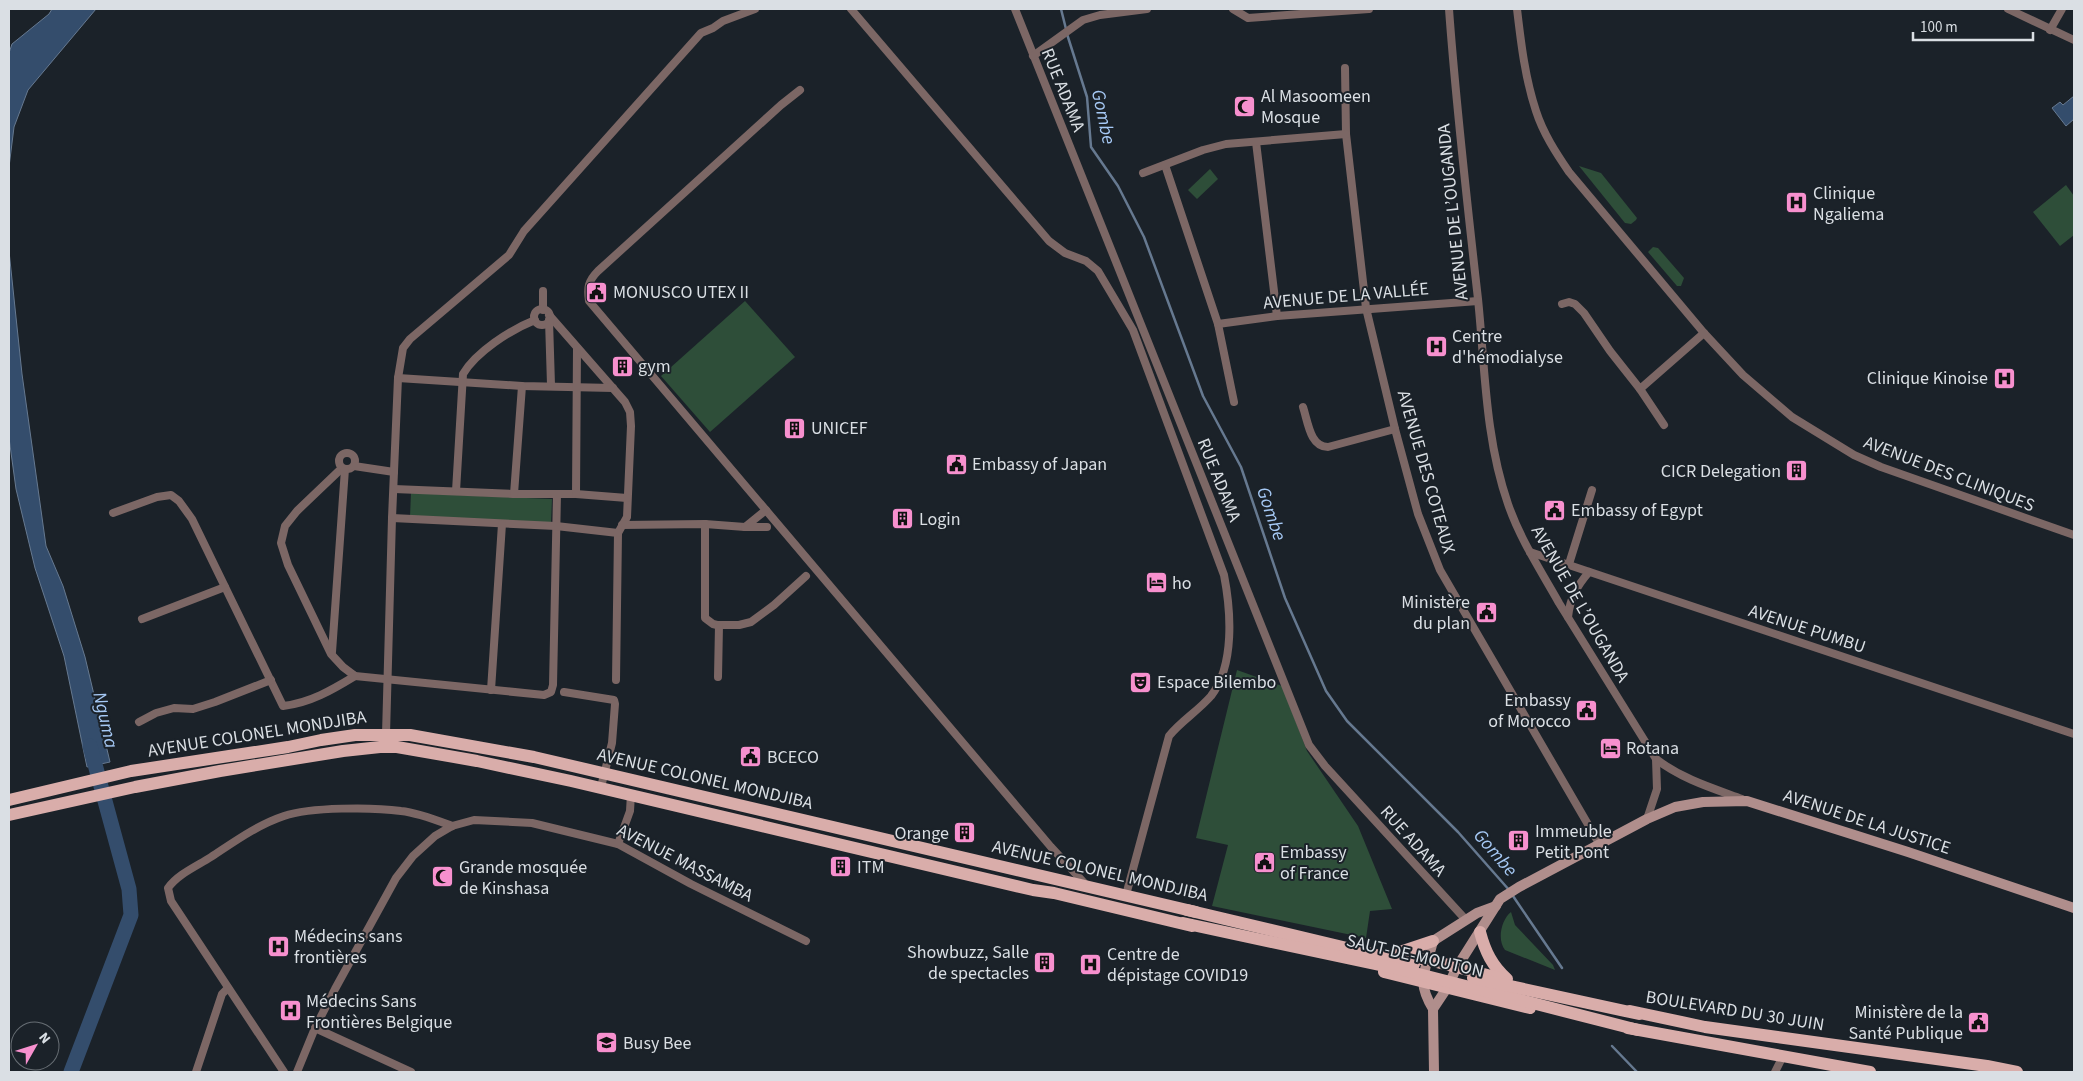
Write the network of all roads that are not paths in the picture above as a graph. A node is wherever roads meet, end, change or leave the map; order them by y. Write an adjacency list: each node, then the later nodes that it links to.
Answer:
1 (755, 9): 30 (street)
2 (851, 9): 94 (street)
3 (1015, 9): 13 (street, RUE ADAMA)
4 (1147, 9): 13 (street)
5 (1233, 9): 6 (street)
6 (1369, 9)
7 (1449, 9): 21 (street, AVENUE DE L’OUGANDA)
8 (1517, 9): 28 (street, AVENUE DES CLINIQUES)
9 (2008, 9): 11 (street)
10 (2062, 9): 11 (street)
11 (2050, 30): 12 (street)
12 (2074, 40)
13 (1033, 56): 99 (street, RUE ADAMA)
14 (1345, 68): 16 (street, AVENUE DES COTEAUX)
15 (800, 90): 51 (street)
16 (1346, 134): 17 (street); 23 (street, AVENUE DES COTEAUX)
17 (1256, 142): 18 (street); 25 (street)
18 (1165, 165): 19 (street); 27 (street)
19 (1143, 173)
20 (543, 291): 24 (street)
21 (1478, 301): 23 (street, AVENUE DE LA VALLÉE); 61 (street, AVENUE DE L’OUGANDA)
22 (1562, 304): 36 (street)
23 (1366, 308): 25 (street, AVENUE DE LA VALLÉE); 40 (street, AVENUE DES COTEAUX)
24 (547, 315): 26 (street); 26 (street); 29 (street); 32 (street)
25 (1277, 316): 27 (street, AVENUE DE LA VALLÉE)
26 (534, 320): 31 (street)
27 (1218, 324): 37 (street)
28 (1704, 333): 36 (street); 60 (street, AVENUE DES CLINIQUES)
29 (577, 348): 34 (street); 35 (street)
30 (398, 378): 31 (street); 43 (street)
31 (462, 383): 33 (street); 46 (street)
32 (551, 385): 33 (street); 34 (street)
33 (522, 386): 47 (street)
34 (577, 387): 35 (street); 49 (street)
35 (613, 388): 50 (street)
36 (1640, 389): 39 (street)
37 (1234, 402)
38 (1303, 407): 40 (street)
39 (1664, 425)
40 (1395, 429): 92 (street, AVENUE DES COTEAUX)
41 (354, 466): 42 (street); 42 (street); 43 (street)
42 (344, 468): 69 (street); 69 (street)
43 (394, 472): 44 (street)
44 (394, 488): 46 (street); 53 (street)
45 (1592, 490): 62 (street)
46 (456, 491): 47 (street)
47 (514, 494): 48 (street)
48 (557, 494): 49 (street); 56 (street)
49 (576, 494): 50 (street)
50 (627, 498): 59 (street)
51 (766, 510): 57 (street); 93 (street)
52 (113, 513): 65 (street)
53 (392, 518): 54 (street); 72 (street)
54 (502, 524): 56 (street); 75 (street)
55 (705, 524): 57 (street); 59 (street); 68 (street)
56 (556, 526): 59 (street); 75 (street)
57 (745, 527): 58 (street)
58 (767, 527)
59 (620, 529): 74 (street)
60 (2074, 535)
61 (1530, 552): 62 (street, AVENUE PUMBU); 66 (street, AVENUE DE L’OUGANDA)
62 (1569, 564): 63 (street, AVENUE PUMBU)
63 (1589, 572): 66 (street); 79 (street, AVENUE PUMBU)
64 (806, 576): 68 (street)
65 (225, 587): 67 (street); 73 (street)
66 (1568, 617): 80 (street, AVENUE DE L’OUGANDA)
67 (142, 620)
68 (719, 625): 71 (street)
69 (331, 654): 70 (street)
70 (356, 676): 72 (street); 73 (street)
71 (718, 677)
72 (388, 678): 75 (street); 78 (street)
73 (270, 680): 77 (street)
74 (616, 680)
75 (491, 690)
76 (564, 692): 81 (street)
77 (139, 722)
78 (386, 734): 81 (main road, AVENUE COLONEL MONDJIBA); 84 (main road, AVENUE COLONEL MONDJIBA)
79 (2074, 734)
80 (1656, 759): 85 (street, AVENUE DE L’OUGANDA); 89 (street, AVENUE DE L’OUGANDA)
81 (604, 774): 82 (street); 86 (main road, AVENUE COLONEL MONDJIBA)
82 (601, 788): 83 (main road, AVENUE COLONEL MONDJIBA); 87 (main road, AVENUE COLONEL MONDJIBA)
83 (631, 794): 88 (main road, AVENUE COLONEL MONDJIBA); 91 (street)
84 (9, 800)
85 (1747, 801): 89 (main road, AVENUE DE LA JUSTICE); 97 (main road, AVENUE DE LA JUSTICE)
86 (723, 802): 88 (main road); 93 (main road, AVENUE COLONEL MONDJIBA)
87 (9, 815)
88 (720, 816): 95 (main road, AVENUE COLONEL MONDJIBA)
89 (1647, 819): 92 (main road, AVENUE DE LA JUSTICE)
90 (452, 826): 91 (street, AVENUE MASSAMBA); 112 (street); 117 (street, AVENUE MASSAMBA)
91 (618, 844): 102 (street, AVENUE MASSAMBA)
92 (1600, 845): 96 (main road, AVENUE DE LA JUSTICE)
93 (1087, 886): 94 (main road, AVENUE COLONEL MONDJIBA); 95 (main road)
94 (1126, 895): 98 (main road, AVENUE COLONEL MONDJIBA)
95 (1083, 900): 100 (main road, AVENUE COLONEL MONDJIBA)
96 (1498, 902): 99 (main road, AVENUE DE LA JUSTICE); 101 (main road)
97 (2074, 908)
98 (1187, 910): 104 (main road, AVENUE COLONEL MONDJIBA); 116 (main road, SAUT-DE-MOUTON, bridge)
99 (1466, 920): 103 (main road, AVENUE DE LA JUSTICE)
100 (1183, 923): 109 (main road, AVENUE COLONEL MONDJIBA); 118 (main road, SAUT-DE-MOUTON, bridge)
101 (1480, 932): 107 (main road); 110 (main road)
102 (806, 941)
103 (1433, 942): 104 (main road); 106 (main road)
104 (1389, 954): 105 (main road, AVENUE COLONEL MONDJIBA)
105 (1405, 957): 106 (main road, AVENUE COLONEL MONDJIBA); 109 (main road)
106 (1429, 960): 107 (main road, AVENUE COLONEL MONDJIBA); 111 (main road)
107 (1457, 967): 108 (main road, BOULEVARD DU 30 JUIN); 113 (main road)
108 (1477, 972): 110 (main road, BOULEVARD DU 30 JUIN); 114 (main road)
109 (1401, 976): 111 (main road, AVENUE COLONEL MONDJIBA)
110 (1509, 980): 116 (main road, BOULEVARD DU 30 JUIN)
111 (1422, 982): 113 (main road, BOULEVARD DU 30 JUIN); 115 (main road)
112 (228, 988): 120 (street); 121 (street)
113 (1447, 988): 114 (main road, BOULEVARD DU 30 JUIN); 115 (main road)
114 (1472, 995): 118 (main road, BOULEVARD DU 30 JUIN)
115 (1433, 1009): 124 (main road)
116 (1639, 1014): 127 (main road, BOULEVARD DU 30 JUIN)
117 (315, 1028): 122 (street, AVENUE MASSAMBA); 123 (street)
118 (1638, 1030): 119 (main road, BOULEVARD DU 30 JUIN)
119 (1782, 1058): 125 (street); 126 (main road, BOULEVARD DU 30 JUIN)
120 (196, 1072)
121 (284, 1072)
122 (297, 1072)
123 (411, 1072)
124 (1434, 1072)
125 (1775, 1072)
126 (1870, 1072)
127 (2017, 1072)

